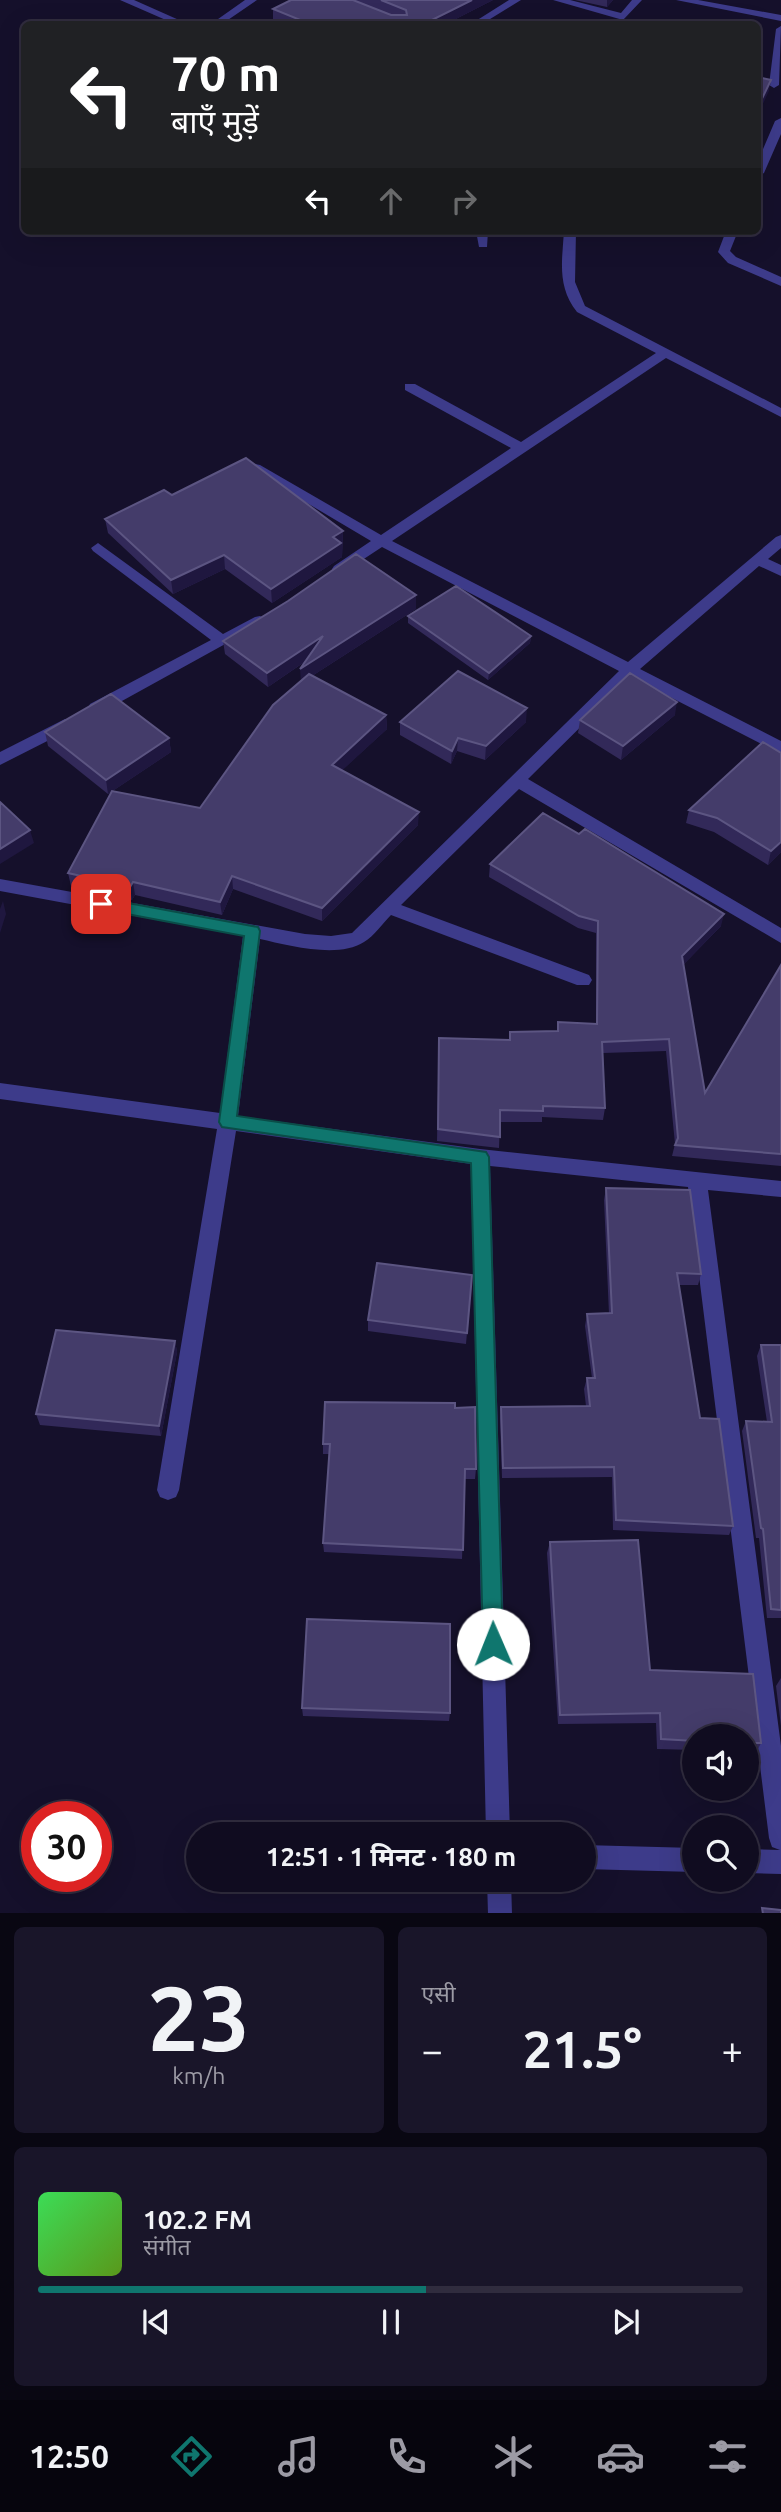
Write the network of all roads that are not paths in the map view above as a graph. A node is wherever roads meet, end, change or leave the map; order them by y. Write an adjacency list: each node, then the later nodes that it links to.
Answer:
1 (125, 0): 9 (street)
2 (253, 0): 10 (street)
3 (516, 0): 11 (street)
4 (558, 0): 8 (street)
5 (637, 0): 8 (street)
6 (681, 0): 7 (street)
7 (781, 18)
8 (620, 20)
9 (176, 21)
10 (221, 21)
11 (481, 21)
12 (781, 29): 13 (street)
13 (778, 85)
14 (779, 129): 15 (street)
15 (761, 167)
16 (570, 235): 19 (street)
17 (730, 235): 18 (street)
18 (781, 282)
19 (666, 352): 21 (street); 22 (street)
20 (410, 387): 22 (street)
21 (781, 413)
22 (521, 448): 25 (street)
23 (255, 468): 25 (street)
24 (781, 540): 27 (street)
25 (381, 541): 29 (street); 32 (street)
26 (98, 548): 31 (street)
27 (758, 560): 28 (street); 32 (street)
28 (781, 571)
29 (323, 579)
30 (277, 610): 31 (street)
31 (221, 640): 34 (street)
32 (629, 670): 33 (street); 35 (street)
33 (781, 748)
34 (0, 759)
35 (517, 780): 37 (street); 39 (street)
36 (0, 885): 38 (street)
37 (389, 907): 38 (street); 40 (street)
38 (252, 931): 42 (street)
39 (781, 936)
40 (583, 980)
41 (0, 1091): 42 (street)
42 (228, 1122): 43 (street); 46 (street)
43 (480, 1157): 44 (street); 47 (street)
44 (697, 1180): 45 (street); 48 (street)
45 (781, 1189)
46 (168, 1490)
47 (498, 1822)
48 (781, 1838)
49 (596, 1857): 50 (street)
50 (682, 1860)
51 (759, 1861): 52 (street)
52 (781, 1862)
53 (499, 1892): 54 (street)
54 (500, 1913)

